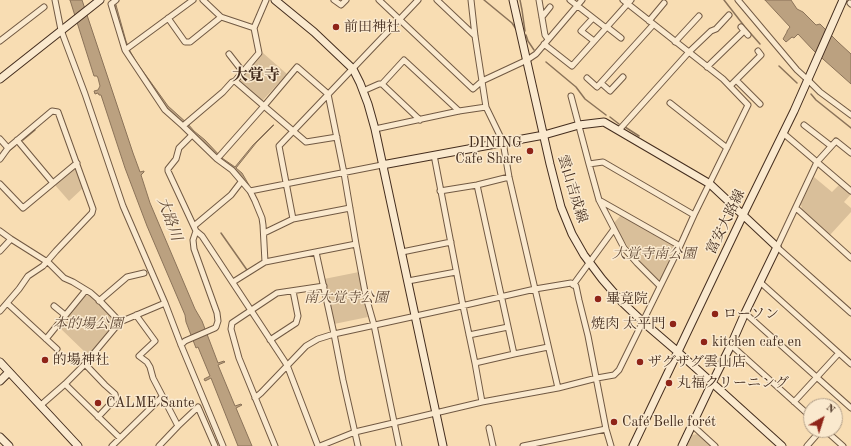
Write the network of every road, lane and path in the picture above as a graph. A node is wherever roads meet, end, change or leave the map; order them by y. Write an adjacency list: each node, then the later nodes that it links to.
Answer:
1 (55, 0): 34 (street)
2 (116, 0): 43 (street)
3 (193, 0): 29 (street)
4 (203, 0): 27 (street)
5 (266, 0): 35 (street)
6 (275, 0): 49 (street)
7 (334, 0): 8 (street)
8 (346, 0)
9 (379, 0): 31 (street)
10 (418, 0): 31 (street)
11 (437, 0): 37 (street)
12 (471, 0): 37 (street)
13 (513, 0): 47 (street, 雲山吉成線)
14 (538, 0): 28 (street)
15 (570, 0): 22 (street)
16 (582, 0): 22 (street)
17 (738, 0): 51 (street)
18 (627, 1): 32 (street); 33 (street)
19 (98, 2): 34 (street)
20 (848, 2): 51 (street, 富安大路線)
21 (664, 3): 32 (street)
22 (577, 6): 30 (street); 41 (street)
23 (44, 7): 39 (street)
24 (550, 7): 28 (street)
25 (699, 16): 42 (street)
26 (729, 16): 45 (street)
27 (221, 17): 29 (street); 35 (street)
28 (542, 17): 41 (street)
29 (168, 18): 43 (street)
30 (593, 18): 33 (street); 40 (street)
31 (400, 19): 49 (street); 57 (street)
32 (651, 23): 42 (street); 58 (street)
33 (606, 27): 38 (street); 40 (street)
34 (64, 28): 54 (street); 142 (street)
35 (254, 28): 50 (street)
36 (744, 31): 48 (street)
37 (475, 36): 57 (street)
38 (620, 38)
39 (0, 41)
40 (594, 41): 41 (street)
41 (546, 42): 47 (street)
42 (675, 42): 45 (street)
43 (125, 50): 71 (street)
44 (758, 51): 55 (street)
45 (689, 52): 48 (street); 75 (street)
46 (229, 54): 50 (street)
47 (527, 60): 57 (street); 79 (street, 雲山吉成線)
48 (707, 67): 60 (street)
49 (353, 69): 61 (street); 62 (street)
50 (243, 72): 56 (street)
51 (809, 76): 69 (street); 77 (street, 富安大路線)
52 (623, 77): 58 (street)
53 (587, 78): 58 (street)
54 (0, 79)
55 (736, 80): 60 (street); 65 (street)
56 (235, 81): 66 (street); 71 (street)
57 (482, 81): 67 (street)
58 (601, 83)
59 (382, 84): 61 (street); 68 (street); 70 (street)
60 (730, 86): 86 (street)
61 (363, 90): 74 (street)
62 (328, 94): 66 (street); 76 (street); 80 (street)
63 (571, 96): 72 (street)
64 (670, 104): 86 (street)
65 (760, 104)
66 (264, 106): 76 (street); 90 (street)
67 (486, 107): 68 (street); 83 (street)
68 (459, 111): 70 (street)
69 (851, 115)
70 (420, 120): 74 (street)
71 (185, 124): 78 (street)
72 (580, 125): 75 (street); 79 (street); 93 (street)
73 (804, 125): 84 (street)
74 (375, 129): 94 (street)
75 (619, 130): 101 (street)
76 (294, 131): 80 (street); 100 (street)
77 (783, 133): 91 (street); 110 (street, 富安大路線)
78 (192, 135): 90 (street); 112 (street)
79 (544, 135): 83 (street); 127 (street, 雲山吉成線)
80 (337, 137): 95 (street)
81 (0, 139): 85 (street)
82 (18, 140): 85 (street); 92 (street); 98 (street)
83 (503, 142): 88 (street); 96 (street)
84 (831, 146): 87 (street); 91 (street)
85 (8, 148): 89 (street)
86 (727, 148): 101 (street)
87 (851, 153)
88 (434, 155): 94 (street); 104 (street)
89 (0, 159)
90 (217, 159): 97 (street)
91 (817, 162): 105 (street); 108 (street)
92 (77, 163): 98 (street); 125 (street)
93 (589, 164): 106 (street); 109 (street)
94 (382, 165): 95 (street); 123 (street)
95 (344, 173): 100 (street); 107 (street)
96 (509, 177): 102 (street); 136 (street)
97 (242, 182): 103 (street); 112 (street)
98 (53, 183): 99 (street)
99 (0, 184)
100 (286, 184): 103 (street); 111 (street)
101 (710, 184): 109 (street); 110 (street)
102 (477, 185): 104 (street); 139 (street)
103 (250, 191): 115 (street)
104 (440, 191): 117 (street)
105 (851, 191)
106 (599, 200): 113 (street); 119 (street)
107 (350, 208): 111 (street); 118 (street)
108 (796, 208): 120 (street); 124 (street)
109 (694, 215): 119 (street)
110 (743, 215): 120 (street); 164 (street, 富安大路線)
111 (293, 219): 115 (street)
112 (195, 228): 131 (street); 160 (street)
113 (614, 229): 127 (street); 135 (street)
114 (0, 231): 116 (street)
115 (264, 233): 126 (street)
116 (11, 239): 121 (street); 125 (street)
117 (451, 242): 123 (street); 128 (street)
118 (356, 244): 122 (street); 154 (street)
119 (680, 246): 135 (street)
120 (777, 247): 132 (street); 148 (street)
121 (0, 251)
122 (316, 252): 126 (street); 134 (street)
123 (402, 252): 130 (street)
124 (851, 258)
125 (46, 262): 137 (street); 141 (street)
126 (265, 262): 131 (street)
127 (590, 262): 133 (street); 153 (street, 雲山吉成線)
128 (456, 272): 130 (street); 144 (street)
129 (144, 273): 140 (street)
130 (408, 281): 151 (street)
131 (233, 282): 145 (street)
132 (760, 282): 147 (street); 165 (street)
133 (573, 284): 136 (street); 174 (street)
134 (324, 286): 138 (street); 156 (street)
135 (660, 286): 153 (street)
136 (535, 289): 139 (street); 162 (street)
137 (86, 290): 140 (street); 149 (street)
138 (293, 291): 145 (street); 159 (street)
139 (501, 297): 144 (street); 155 (street)
140 (99, 301): 152 (street)
141 (7, 303): 146 (street); 158 (street)
142 (165, 303): 150 (street); 160 (street)
143 (54, 306): 149 (street)
144 (463, 306): 151 (street); 157 (street)
145 (251, 310): 159 (street); 180 (street)
146 (0, 311)
147 (745, 313): 161 (street); 173 (street)
148 (851, 313)
149 (65, 315): 158 (street)
150 (136, 315): 152 (street); 179 (street)
151 (415, 316): 154 (street); 186 (street)
152 (120, 322): 169 (street)
153 (643, 322): 164 (street, 雲山吉成線); 174 (street)
154 (374, 325): 156 (street); 188 (street)
155 (508, 327): 157 (street); 166 (street)
156 (334, 334): 171 (street); 193 (street)
157 (469, 335): 168 (street)
158 (46, 339): 163 (street)
159 (270, 340): 171 (street)
160 (181, 345): 204 (street)
161 (731, 346): 176 (street); 182 (street)
162 (548, 347): 166 (street); 178 (street)
163 (57, 349)
164 (678, 352): 176 (street, 雲山吉成線); 213 (street, 富安大路線)
165 (839, 353): 170 (street); 173 (street)
166 (514, 354): 168 (street)
167 (0, 362): 172 (street)
168 (475, 363): 181 (street)
169 (85, 364): 177 (street); 187 (street)
170 (851, 364)
171 (287, 365): 180 (street); 206 (street)
172 (9, 372): 175 (street); 183 (street)
173 (817, 377): 182 (street); 184 (street)
174 (597, 378): 178 (street); 192 (street)
175 (0, 381)
176 (712, 383): 190 (street); 216 (street, 雲山吉成線)
177 (65, 384): 183 (street); 187 (street)
178 (558, 388): 181 (street)
179 (162, 397): 189 (street); 195 (street)
180 (255, 398): 205 (street)
181 (482, 402): 186 (street)
182 (794, 402): 185 (street)
183 (41, 405): 200 (street)
184 (851, 408)
185 (803, 410)
186 (436, 413): 188 (street); 209 (street)
187 (98, 416): 195 (street)
188 (394, 423): 193 (street); 208 (street)
189 (178, 426): 202 (street); 203 (street)
190 (692, 426): 214 (street); 215 (street)
191 (488, 428): 210 (street)
192 (606, 429): 198 (street); 212 (street)
193 (355, 432): 206 (street); 207 (street)
194 (0, 437): 199 (street)
195 (120, 438): 201 (street)
196 (814, 438): 217 (street)
197 (834, 438): 218 (street)
198 (542, 444): 211 (street)
199 (9, 446)
200 (78, 446)
201 (112, 446)
202 (159, 446)
203 (215, 446)
204 (223, 446)
205 (275, 446)
206 (319, 446)
207 (358, 446)
208 (400, 446)
209 (443, 446)
210 (493, 446)
211 (523, 446)
212 (611, 446)
213 (633, 446)
214 (682, 446)
215 (715, 446)
216 (782, 446)
217 (807, 446)
218 (843, 446)

